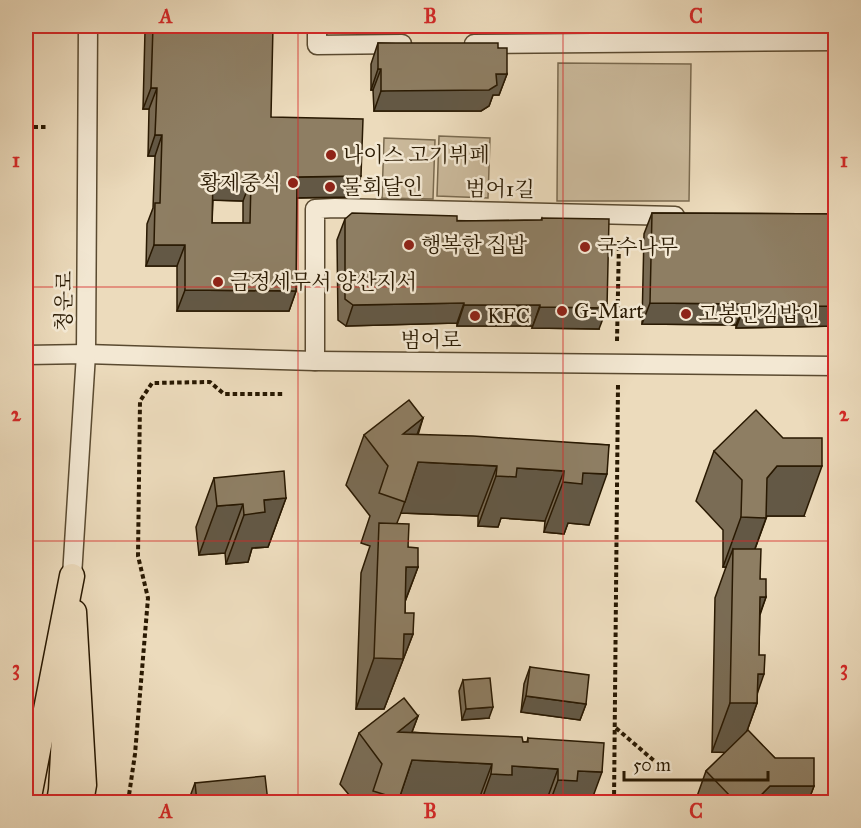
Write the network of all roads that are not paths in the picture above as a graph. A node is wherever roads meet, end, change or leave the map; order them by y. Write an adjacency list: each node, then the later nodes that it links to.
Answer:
1 (88, 26): 7 (street, 청운로)
2 (317, 26): 4 (street)
3 (836, 41): 5 (street)
4 (423, 44)
5 (458, 44)
6 (692, 216): 9 (street, 범어1길)
7 (86, 354): 8 (street, 범어로); 9 (street, 범어로); 11 (street, 청운로)
8 (26, 356)
9 (315, 361): 10 (street, 범어로)
10 (836, 366)
11 (72, 576): 12 (main road); 13 (main road); 14 (main road); 15 (main road)
12 (26, 736)
13 (28, 802)
14 (59, 802)
15 (81, 802)

